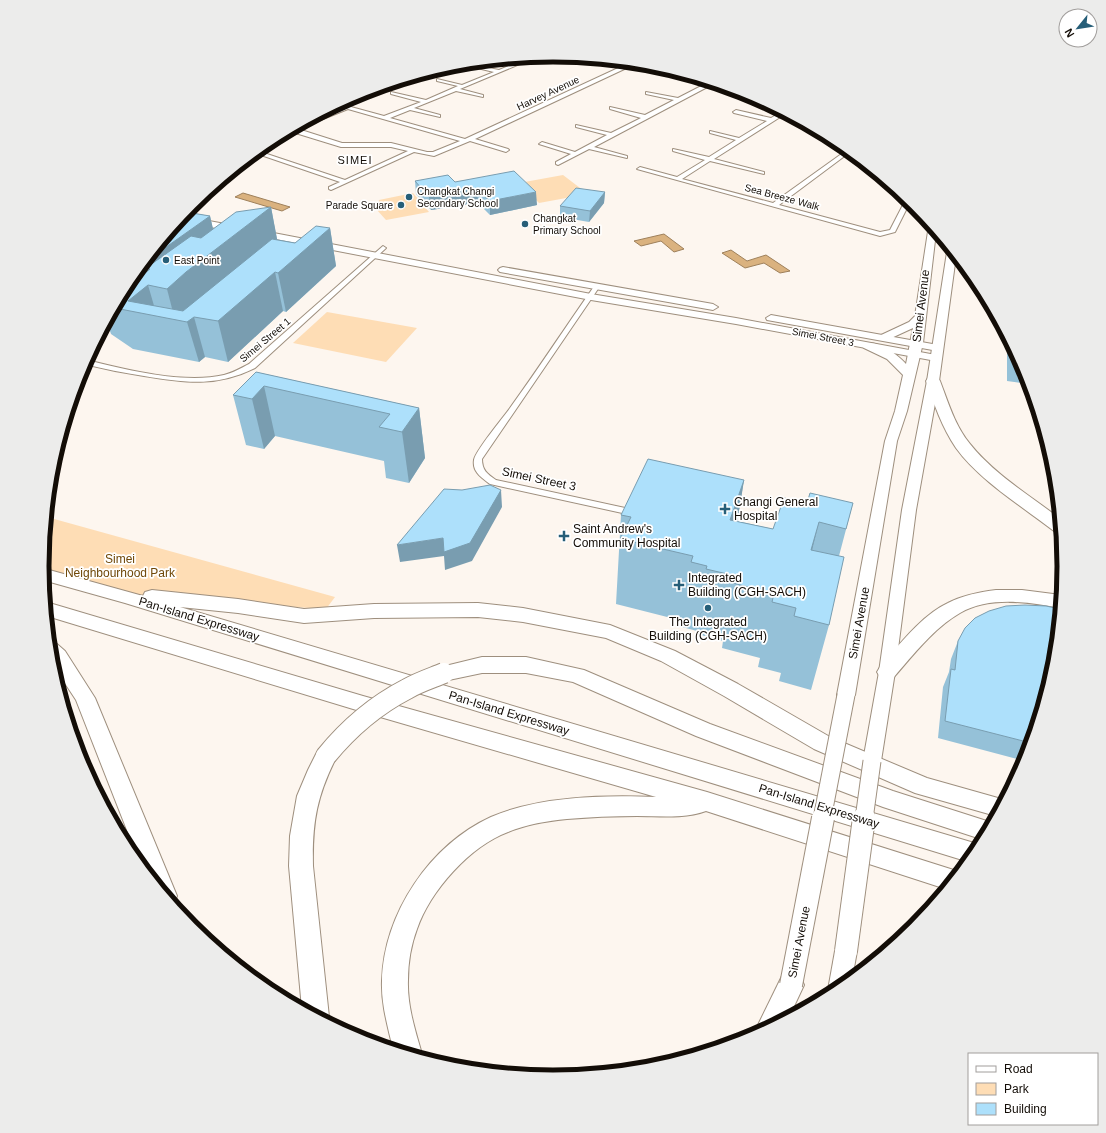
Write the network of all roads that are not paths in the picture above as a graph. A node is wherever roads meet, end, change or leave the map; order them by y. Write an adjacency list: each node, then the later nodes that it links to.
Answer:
1 (515, 64): 4 (street)
2 (483, 68): 4 (street)
3 (623, 68): 28 (street, Harvey Avenue)
4 (498, 71): 6 (street)
5 (439, 80): 6 (street)
6 (462, 86): 8 (street)
7 (705, 86): 12 (street)
8 (455, 89): 11 (street); 13 (street)
9 (393, 93): 13 (street)
10 (648, 93): 12 (street)
11 (481, 96)
12 (678, 100): 21 (street)
13 (425, 101): 15 (street)
14 (347, 108): 20 (street); 22 (street)
15 (408, 108): 19 (street); 22 (street)
16 (612, 108): 21 (street)
17 (736, 112): 23 (street)
18 (779, 115): 23 (street)
19 (438, 116)
20 (325, 117)
21 (646, 117): 27 (street)
22 (385, 118): 28 (street)
23 (771, 120): 29 (street)
24 (578, 126): 27 (street)
25 (298, 132): 34 (street, Harvey Avenue)
26 (712, 132): 29 (street)
27 (612, 135): 31 (street)
28 (468, 140): 32 (street); 34 (street, Harvey Avenue)
29 (740, 140): 39 (street)
30 (542, 144): 36 (street)
31 (590, 147): 36 (street); 38 (street)
32 (506, 150)
33 (675, 150): 39 (street)
34 (412, 151): 44 (street)
35 (263, 154): 44 (street)
36 (576, 154): 40 (street)
37 (843, 154): 46 (street)
38 (625, 157)
39 (710, 159): 42 (street); 43 (street)
40 (558, 164)
41 (640, 169): 43 (street, Sea Breeze Walk)
42 (762, 173)
43 (678, 179): 46 (street, Sea Breeze Walk)
44 (343, 181): 45 (street)
45 (331, 188)
46 (775, 205): 47 (street, Sea Breeze Walk)
47 (905, 206)
48 (192, 216): 50 (main road, Simei Street 3)
49 (187, 220): 50 (main road, Simei Street 3)
50 (247, 228): 52 (main road, Simei Street 3)
51 (931, 233): 60 (main road, Simei Avenue)
52 (376, 252): 54 (main road, Simei Street 3); 58 (main road, Simei Street 3); 65 (street, Simei Street 1); 66 (street, Simei Street 1)
53 (951, 258): 64 (main road, Simei Avenue)
54 (444, 259)
55 (494, 268): 56 (main road, Simei Street 3)
56 (597, 286): 57 (main road, Simei Street 3); 58 (street, Simei Street 3)
57 (636, 293): 59 (main road); 61 (main road, Simei Street 3)
58 (591, 297): 59 (main road, Simei Street 3); 69 (street, Simei Street 3)
59 (642, 304): 62 (main road, Simei Street 3)
60 (919, 318): 61 (main road); 63 (main road, Simei Avenue)
61 (883, 338): 63 (main road, Simei Street 3)
62 (868, 346): 63 (main road, Simei Street 3); 67 (main road)
63 (915, 349): 64 (main road, Simei Street 3); 67 (main road, Simei Avenue)
64 (937, 353): 68 (main road, Simei Avenue)
65 (94, 359)
66 (92, 363)
67 (909, 374): 84 (main road, Simei Avenue, bridge)
68 (933, 381): 70 (highway); 76 (main road, Simei Avenue)
69 (644, 515)
70 (1055, 523)
71 (49, 576): 72 (highway, Pan-Island Expressway)
72 (129, 598): 78 (highway); 80 (highway, Pan-Island Expressway)
73 (1056, 601): 76 (highway)
74 (51, 611): 77 (highway)
75 (57, 655): 82 (highway)
76 (887, 672): 83 (main road, Simei Avenue, bridge)
77 (707, 802): 81 (highway); 88 (highway)
78 (996, 806)
79 (983, 829): 85 (highway, bridge)
80 (968, 852)
81 (948, 879)
82 (160, 882)
83 (841, 980)
84 (791, 985): 86 (main road, Simei Avenue); 87 (highway)
85 (316, 1011)
86 (785, 1014)
87 (773, 1020)
88 (407, 1048)

